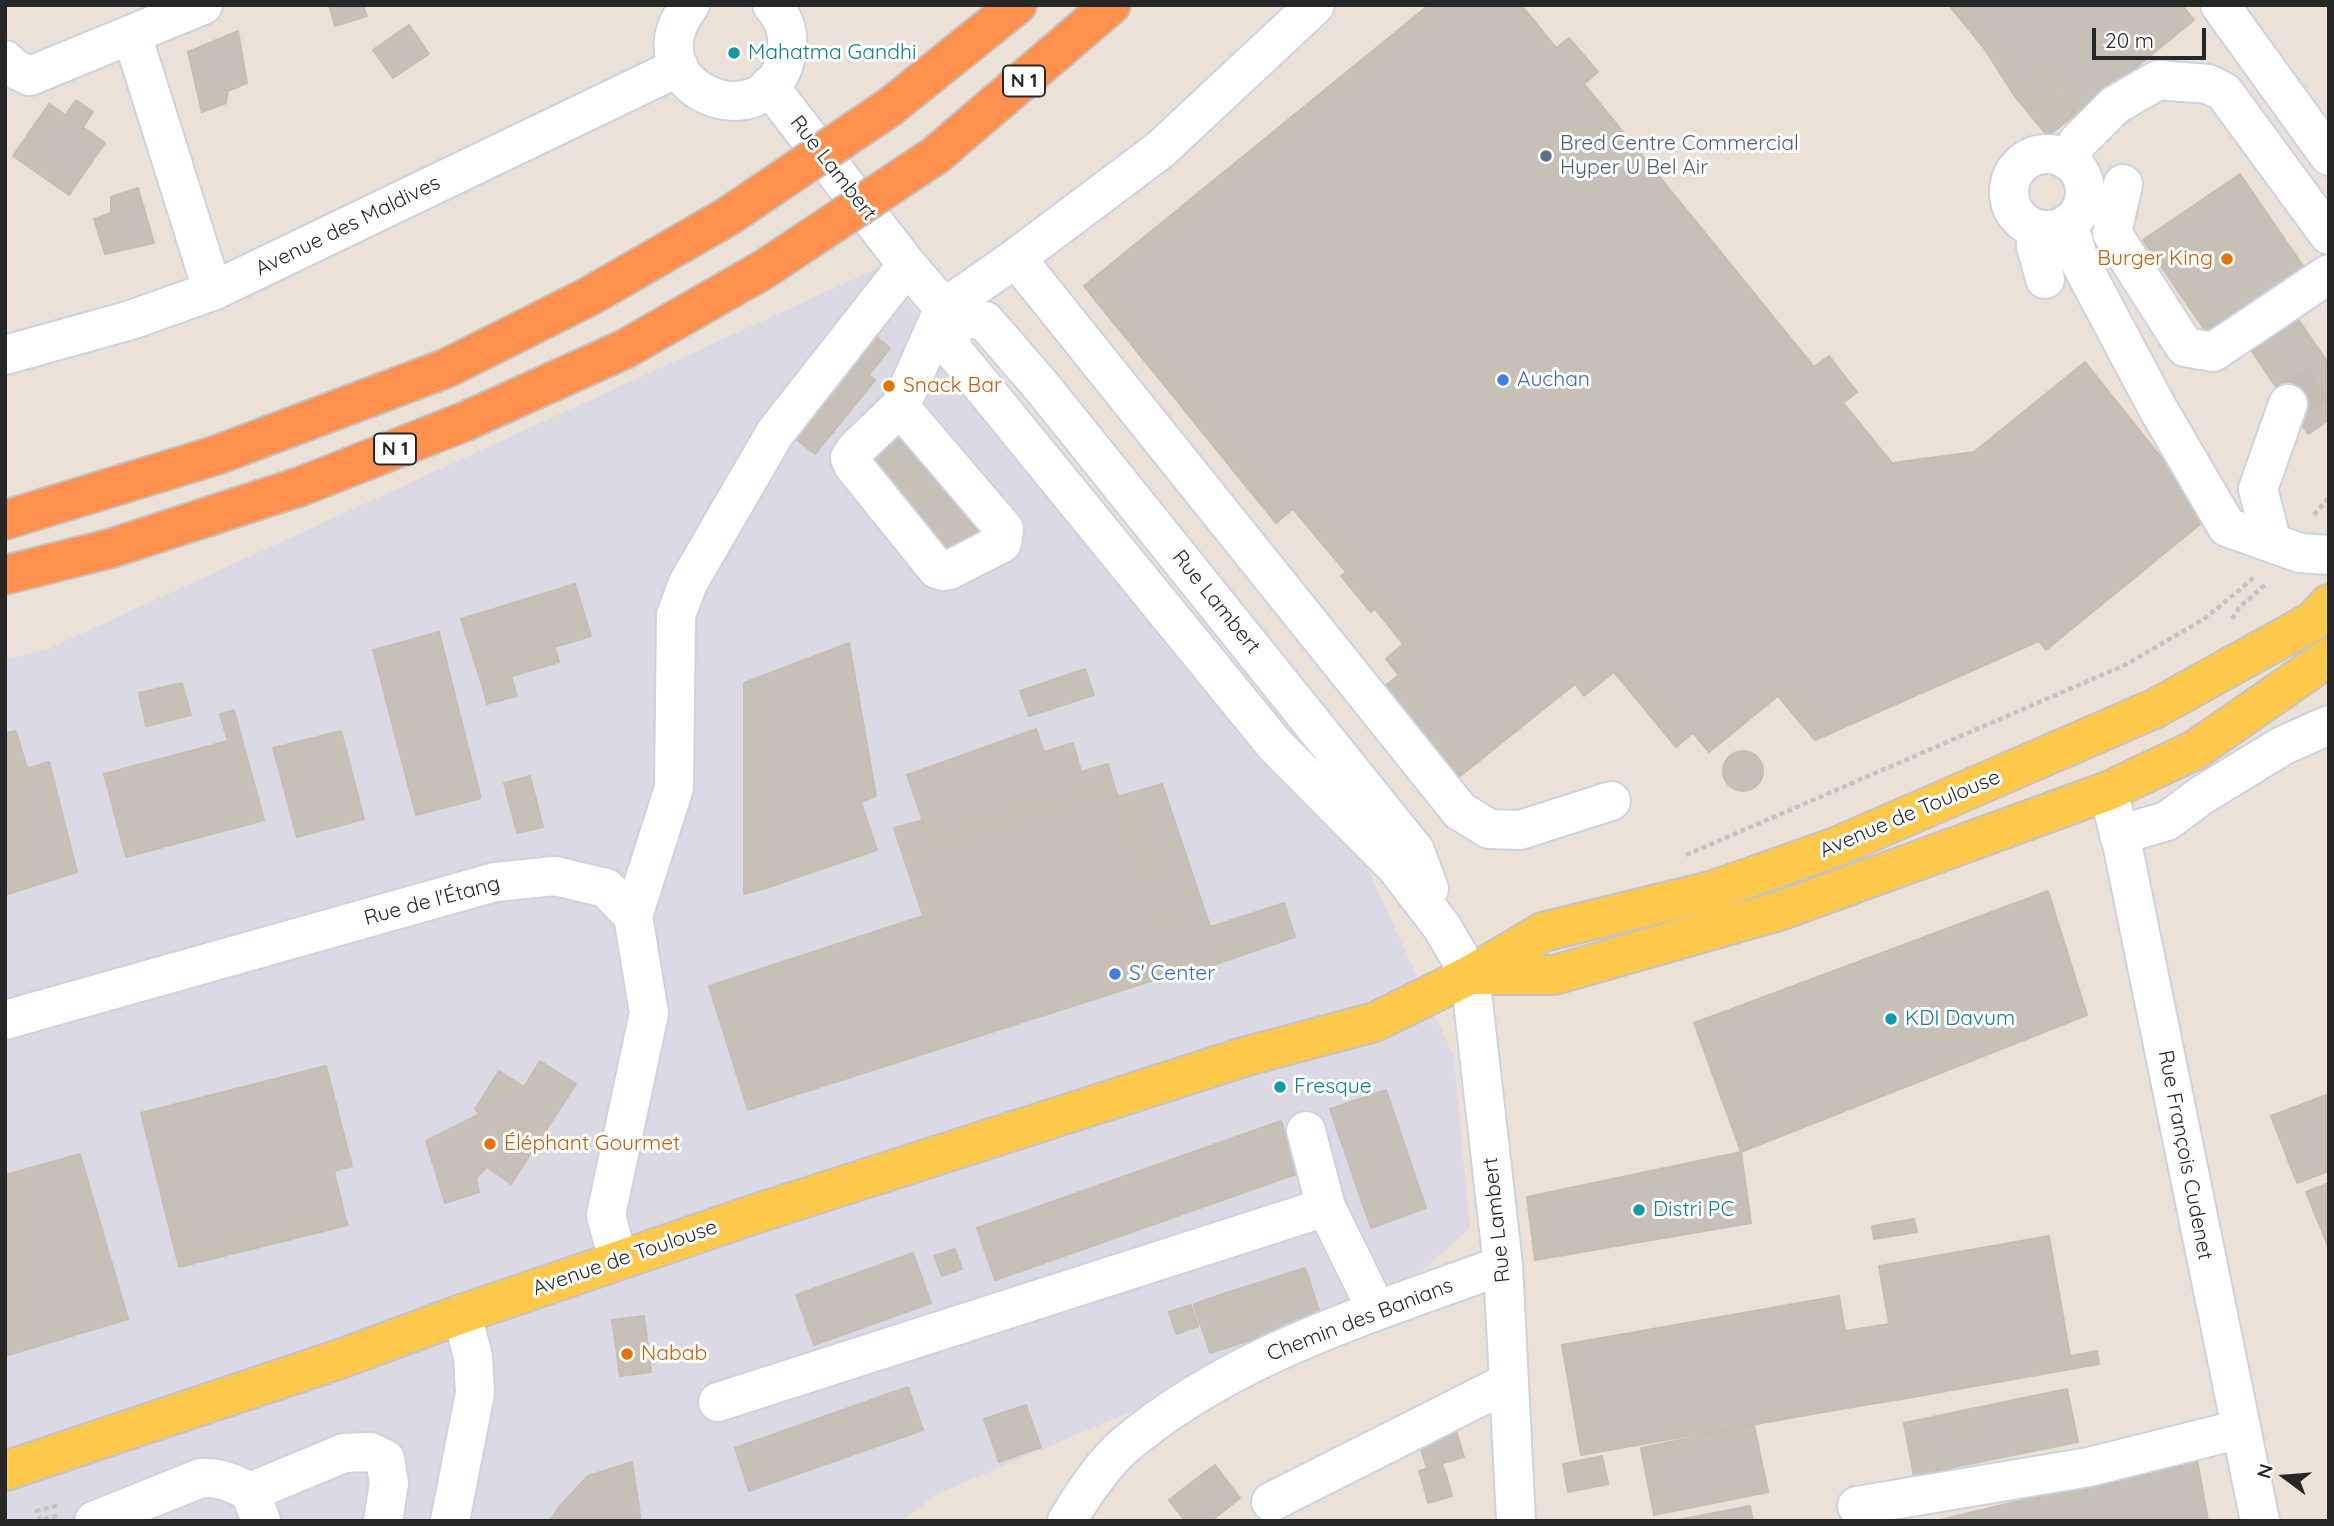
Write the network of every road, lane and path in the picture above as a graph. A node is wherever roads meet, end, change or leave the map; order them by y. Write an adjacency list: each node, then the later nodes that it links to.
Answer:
1 (203, 5): 9 (street)
2 (1017, 5): 28 (highway, bridge)
3 (1111, 5): 31 (highway, N 1, bridge)
4 (1315, 5): 18 (street)
5 (2221, 5): 6 (street); 13 (street)
6 (2229, 5)
7 (781, 8): 12 (street)
8 (683, 9): 11 (street)
9 (132, 35): 10 (street); 22 (street)
10 (5, 60)
11 (679, 67): 12 (street); 22 (street, Avenue des Maldives)
12 (769, 86): 19 (street, Rue Lambert)
13 (2329, 156)
14 (2068, 160): 16 (street); 16 (street); 17 (street)
15 (2123, 184): 20 (street)
16 (2055, 227): 21 (street); 29 (street)
17 (2329, 235)
18 (1016, 258): 23 (street); 37 (street)
19 (907, 265): 23 (street, Rue Lambert); 40 (street)
20 (2329, 274)
21 (2045, 279)
22 (215, 290): 24 (street, Avenue des Maldives)
23 (947, 311): 26 (street); 41 (street, Rue Lambert); 41 (street, Rue Lambert)
24 (5, 355)
25 (2288, 404): 29 (street)
26 (900, 407)
27 (2329, 497): 29 (path)
28 (5, 520)
29 (2279, 546): 30 (street); 39 (path)
30 (2329, 555)
31 (5, 576)
32 (2329, 604): 34 (main road, Avenue de Toulouse)
33 (2329, 657): 36 (main road, Avenue de Toulouse)
34 (2156, 708): 36 (main road); 42 (main road, Avenue de Toulouse)
35 (2329, 724): 38 (street)
36 (2108, 791): 38 (street, Rue François Cudenet); 42 (main road, Avenue de Toulouse)
37 (1611, 801)
38 (2119, 835): 52 (street, Rue François Cudenet)
39 (1680, 857)
40 (633, 916): 43 (street, Rue de l'Étang); 46 (street)
41 (1442, 927): 42 (street, Rue Lambert)
42 (1470, 975): 46 (main road, Avenue de Toulouse); 47 (street, Rue Lambert)
43 (5, 1020)
44 (1306, 1131): 45 (street)
45 (1326, 1207): 48 (street); 51 (street)
46 (618, 1260): 49 (main road, Avenue de Toulouse)
47 (1503, 1265): 48 (street, Chemin des Banians); 50 (street, Rue Lambert)
48 (1377, 1311): 60 (street, Chemin des Banians)
49 (462, 1314): 53 (main road, Avenue de Toulouse); 59 (street)
50 (1509, 1382): 54 (street); 61 (street, Rue Lambert)
51 (719, 1402)
52 (2241, 1429): 56 (street); 62 (street, Rue François Cudenet)
53 (5, 1471)
54 (1271, 1502)
55 (255, 1506): 57 (street); 58 (street)
56 (1857, 1506)
57 (94, 1521)
58 (383, 1521)
59 (450, 1521)
60 (1067, 1521)
61 (1516, 1521)
62 (2260, 1521)

